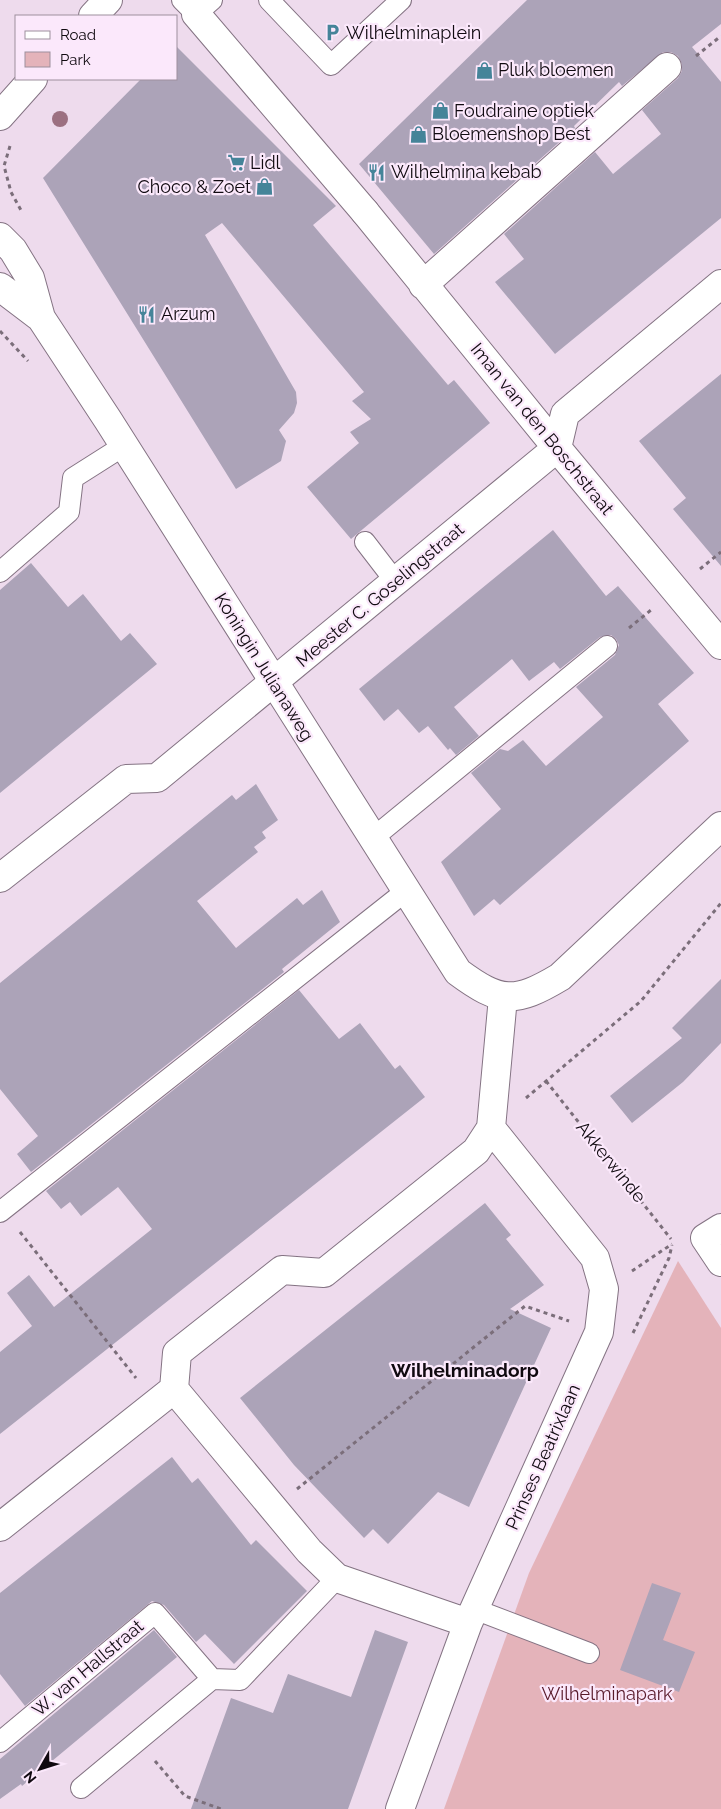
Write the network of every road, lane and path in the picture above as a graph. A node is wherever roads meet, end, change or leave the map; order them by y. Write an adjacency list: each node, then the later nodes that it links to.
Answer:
1 (108, 0): 5 (street)
2 (269, 0): 3 (lane)
3 (401, 0)
4 (197, 5): 12 (street, Iman van den Boschstraat)
5 (94, 15)
6 (668, 67): 12 (street)
7 (32, 80): 8 (street)
8 (3, 119): 9 (path)
9 (26, 219)
10 (0, 237): 14 (street, Koningin Julianaweg)
11 (721, 284): 16 (street)
12 (424, 285): 16 (street, Iman van den Boschstraat)
13 (0, 287): 14 (street, Koningin Julianaweg)
14 (40, 318): 15 (street, Koningin Julianaweg)
15 (125, 446): 18 (lane); 23 (street, Koningin Julianaweg)
16 (557, 448): 19 (street, Meester C. Goselingstraat); 20 (street, Iman van den Boschstraat)
17 (364, 542): 19 (lane)
18 (0, 572)
19 (395, 581): 23 (street, Meester C. Goselingstraat)
20 (675, 590): 21 (street, Iman van den Boschstraat); 22 (path)
21 (721, 645)
22 (607, 646): 25 (lane)
23 (274, 683): 25 (street, Koningin Julianaweg); 26 (street, Meester C. Goselingstraat)
24 (721, 826): 29 (street)
25 (373, 838): 27 (street, Koningin Julianaweg)
26 (0, 878)
27 (406, 891): 29 (street, Koningin Julianaweg); 31 (lane)
28 (721, 903): 34 (path, Akkerwinde)
29 (503, 997): 30 (street)
30 (492, 1128): 34 (street, Prinses Beatrixlaan); 36 (street)
31 (1, 1211): 36 (path)
32 (721, 1228): 33 (street)
33 (721, 1262)
34 (604, 1289): 35 (street, Prinses Beatrixlaan)
35 (599, 1332): 37 (path); 40 (street, Prinses Beatrixlaan)
36 (165, 1396): 37 (street); 38 (street)
37 (273, 1508): 39 (street)
38 (0, 1528)
39 (338, 1578): 40 (street); 42 (lane)
40 (471, 1616): 41 (lane); 47 (street, Prinses Beatrixlaan)
41 (589, 1653)
42 (212, 1680): 43 (lane); 44 (lane, W. van Hallstraat)
43 (138, 1741): 45 (lane); 46 (path)
44 (0, 1742)
45 (81, 1788)
46 (221, 1809)
47 (400, 1809)

